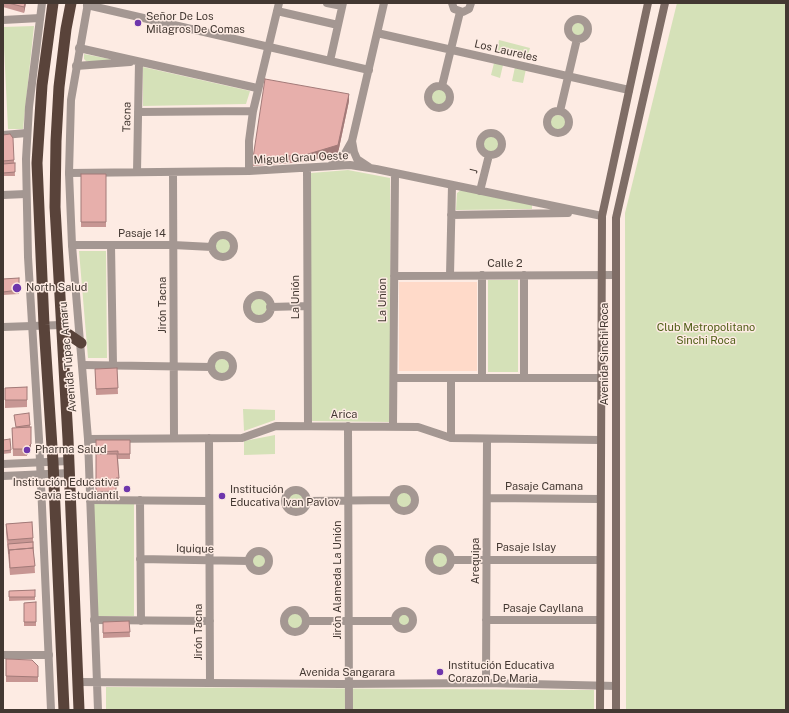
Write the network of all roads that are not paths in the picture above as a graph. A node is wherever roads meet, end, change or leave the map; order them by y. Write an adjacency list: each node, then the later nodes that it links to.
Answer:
1 (42, 3): 15 (street)
2 (53, 3): 66 (highway, Avenida Túpac Amaru)
3 (71, 3): 69 (highway, Avenida Túpac Amaru)
4 (279, 3): 13 (street)
5 (327, 3): 12 (street)
6 (384, 3): 18 (street)
7 (452, 3): 14 (street)
8 (471, 3): 14 (street)
9 (648, 3): 30 (main road, Avenida Sinchi Roca)
10 (665, 3): 63 (main road, Avenida Sinchi Roca)
11 (87, 4): 20 (street); 21 (street, Avenida Túpac Amaru)
12 (342, 4): 17 (street)
13 (276, 12): 17 (street); 20 (street)
14 (460, 12): 22 (street)
15 (40, 18): 16 (street); 35 (street)
16 (3, 20)
17 (338, 25): 23 (street)
18 (377, 33): 22 (street, Los Laureles); 26 (street)
19 (577, 39): 27 (street)
20 (268, 46): 23 (street); 29 (street)
21 (79, 48): 24 (street); 25 (street, Avenida Túpac Amaru)
22 (451, 50): 27 (street, Los Laureles); 28 (street)
23 (330, 61): 26 (street)
24 (139, 62): 25 (street); 29 (street); 33 (street, Tacna)
25 (76, 66): 45 (street, Avenida Túpac Amaru)
26 (369, 70): 37 (street)
27 (568, 76): 30 (street, Los Laureles); 32 (street)
28 (442, 86)
29 (258, 88): 31 (street)
30 (629, 90): 53 (main road, Avenida Sinchi Roca)
31 (253, 111): 33 (street); 42 (street)
32 (560, 111)
33 (138, 112): 43 (street, Tacna)
34 (3, 131): 36 (street)
35 (27, 133): 36 (street); 49 (street)
36 (3, 135)
37 (352, 141): 39 (street); 41 (street)
38 (490, 155): 48 (street, J)
39 (329, 166): 40 (street, Miguel Grau Oeste); 41 (street, Miguel Grau Oeste)
40 (307, 168): 42 (street, Miguel Grau Oeste); 64 (street, La Unión)
41 (376, 169): 46 (street, Miguel Grau Oeste)
42 (249, 171): 44 (street, Miguel Grau Oeste)
43 (137, 172): 44 (street, Miguel Grau Oeste); 45 (street, Miguel Grau Oeste)
44 (173, 172): 56 (street, Jirón Tacna)
45 (69, 173): 54 (street, Avenida Túpac Amaru)
46 (396, 173): 47 (street, Miguel Grau Oeste); 62 (street, La Union)
47 (452, 185): 48 (street, Miguel Grau Oeste); 52 (street)
48 (480, 191): 51 (street, Miguel Grau Oeste)
49 (26, 194): 50 (street); 67 (street)
50 (3, 195)
51 (583, 213): 52 (street); 53 (street, Miguel Grau Oeste)
52 (451, 215): 59 (street)
53 (602, 216): 58 (main road, Avenida Sinchi Roca)
54 (72, 245): 55 (street, Pasaje 14); 70 (street, Avenida Túpac Amaru)
55 (111, 245): 56 (street, Pasaje 14); 72 (street)
56 (174, 245): 57 (street, Pasaje 14); 73 (street, Jirón Tacna)
57 (212, 246)
58 (600, 274): 61 (street, Calle 2); 63 (street, Calle 2); 79 (main road, Avenida Sinchi Roca)
59 (450, 275): 60 (street, Calle 2); 62 (street, Calle 2)
60 (482, 275): 61 (street, Calle 2); 77 (street)
61 (524, 275): 78 (street)
62 (394, 276): 75 (street, La Union)
63 (616, 276): 127 (main road, Avenida Sinchi Roca)
64 (307, 306): 65 (street); 80 (street, La Unión)
65 (270, 307)
66 (44, 325): 67 (street); 69 (street); 91 (highway, Avenida Túpac Amaru)
67 (32, 326): 68 (street); 90 (street)
68 (3, 327)
69 (62, 327): 70 (highway); 89 (highway, Avenida Túpac Amaru)
70 (81, 343): 71 (street, Avenida Túpac Amaru)
71 (83, 365): 72 (street); 86 (street, Avenida Túpac Amaru)
72 (113, 365): 73 (street)
73 (174, 365): 74 (street); 83 (street, Jirón Tacna)
74 (211, 366)
75 (394, 378): 76 (street); 82 (street, La Union)
76 (451, 378): 77 (street); 85 (street)
77 (482, 378): 78 (street)
78 (524, 378): 79 (street)
79 (600, 378): 88 (main road, Avenida Sinchi Roca)
80 (308, 426): 81 (street, Arica); 84 (street, Arica)
81 (348, 426): 82 (street, Arica); 101 (street, Jirón Alameda La Unión)
82 (394, 426): 85 (street, Arica)
83 (174, 438): 84 (street, Arica); 86 (street, Arica)
84 (209, 438): 103 (street, Jirón Tacna)
85 (451, 438): 87 (street, Arica)
86 (88, 439): 99 (street, Avenida Túpac Amaru)
87 (487, 439): 88 (street, Arica); 97 (street, Arequipa)
88 (600, 440): 98 (main road, Avenida Sinchi Roca)
89 (69, 461): 91 (street); 93 (highway, Avenida Túpac Amaru)
90 (40, 462): 91 (street); 92 (street); 95 (street)
91 (53, 462): 94 (highway, Avenida Túpac Amaru)
92 (3, 464)
93 (70, 473): 94 (street); 121 (highway, Avenida Túpac Amaru)
94 (53, 474): 95 (street); 129 (highway, Avenida Túpac Amaru)
95 (40, 475): 96 (street); 120 (street)
96 (3, 476)
97 (487, 498): 98 (street, Pasaje Camana); 107 (street, Arequipa)
98 (600, 499): 109 (main road, Avenida Sinchi Roca)
99 (90, 500): 100 (street); 111 (street, Avenida Túpac Amaru)
100 (140, 500): 103 (street); 105 (street)
101 (349, 500): 102 (street); 104 (street); 117 (street, Jirón Alameda La Unión)
102 (392, 500)
103 (209, 501): 106 (street, Jirón Tacna)
104 (308, 501)
105 (140, 559): 106 (street, Iquique); 112 (street)
106 (210, 559): 110 (street, Iquique); 115 (street, Jirón Tacna)
107 (486, 559): 108 (street, Pasaje Islay); 109 (street, Pasaje Islay); 113 (street, Arequipa)
108 (451, 560)
109 (600, 560): 114 (main road, Avenida Sinchi Roca)
110 (249, 561)
111 (94, 620): 112 (street); 122 (street, Avenida Túpac Amaru)
112 (141, 620): 115 (street)
113 (486, 620): 114 (street, Pasaje Cayllana); 124 (street, Arequipa)
114 (600, 620): 126 (main road, Avenida Sinchi Roca)
115 (210, 621): 123 (street, Jirón Tacna)
116 (306, 621): 117 (street)
117 (349, 621): 118 (street); 125 (street, Jirón Alameda La Unión)
118 (394, 621)
119 (3, 655): 120 (street)
120 (49, 656): 128 (street)
121 (78, 682): 122 (street, Avenida Sangarara); 130 (highway, Avenida Túpac Amaru)
122 (97, 682): 123 (street, Avenida Sangarara); 131 (street, Avenida Túpac Amaru)
123 (210, 683): 125 (street, Avenida Sangarara)
124 (486, 683): 125 (street, Avenida Sangarara); 126 (street, Avenida Sangarara)
125 (349, 684): 132 (street, Jirón Alameda La Unión)
126 (600, 686): 127 (street, Avenida Sangarara); 133 (main road, Avenida Sinchi Roca)
127 (616, 686): 134 (main road, Avenida Sinchi Roca)
128 (51, 710)
129 (64, 710)
130 (79, 710)
131 (98, 710)
132 (349, 710)
133 (600, 710)
134 (616, 710)

